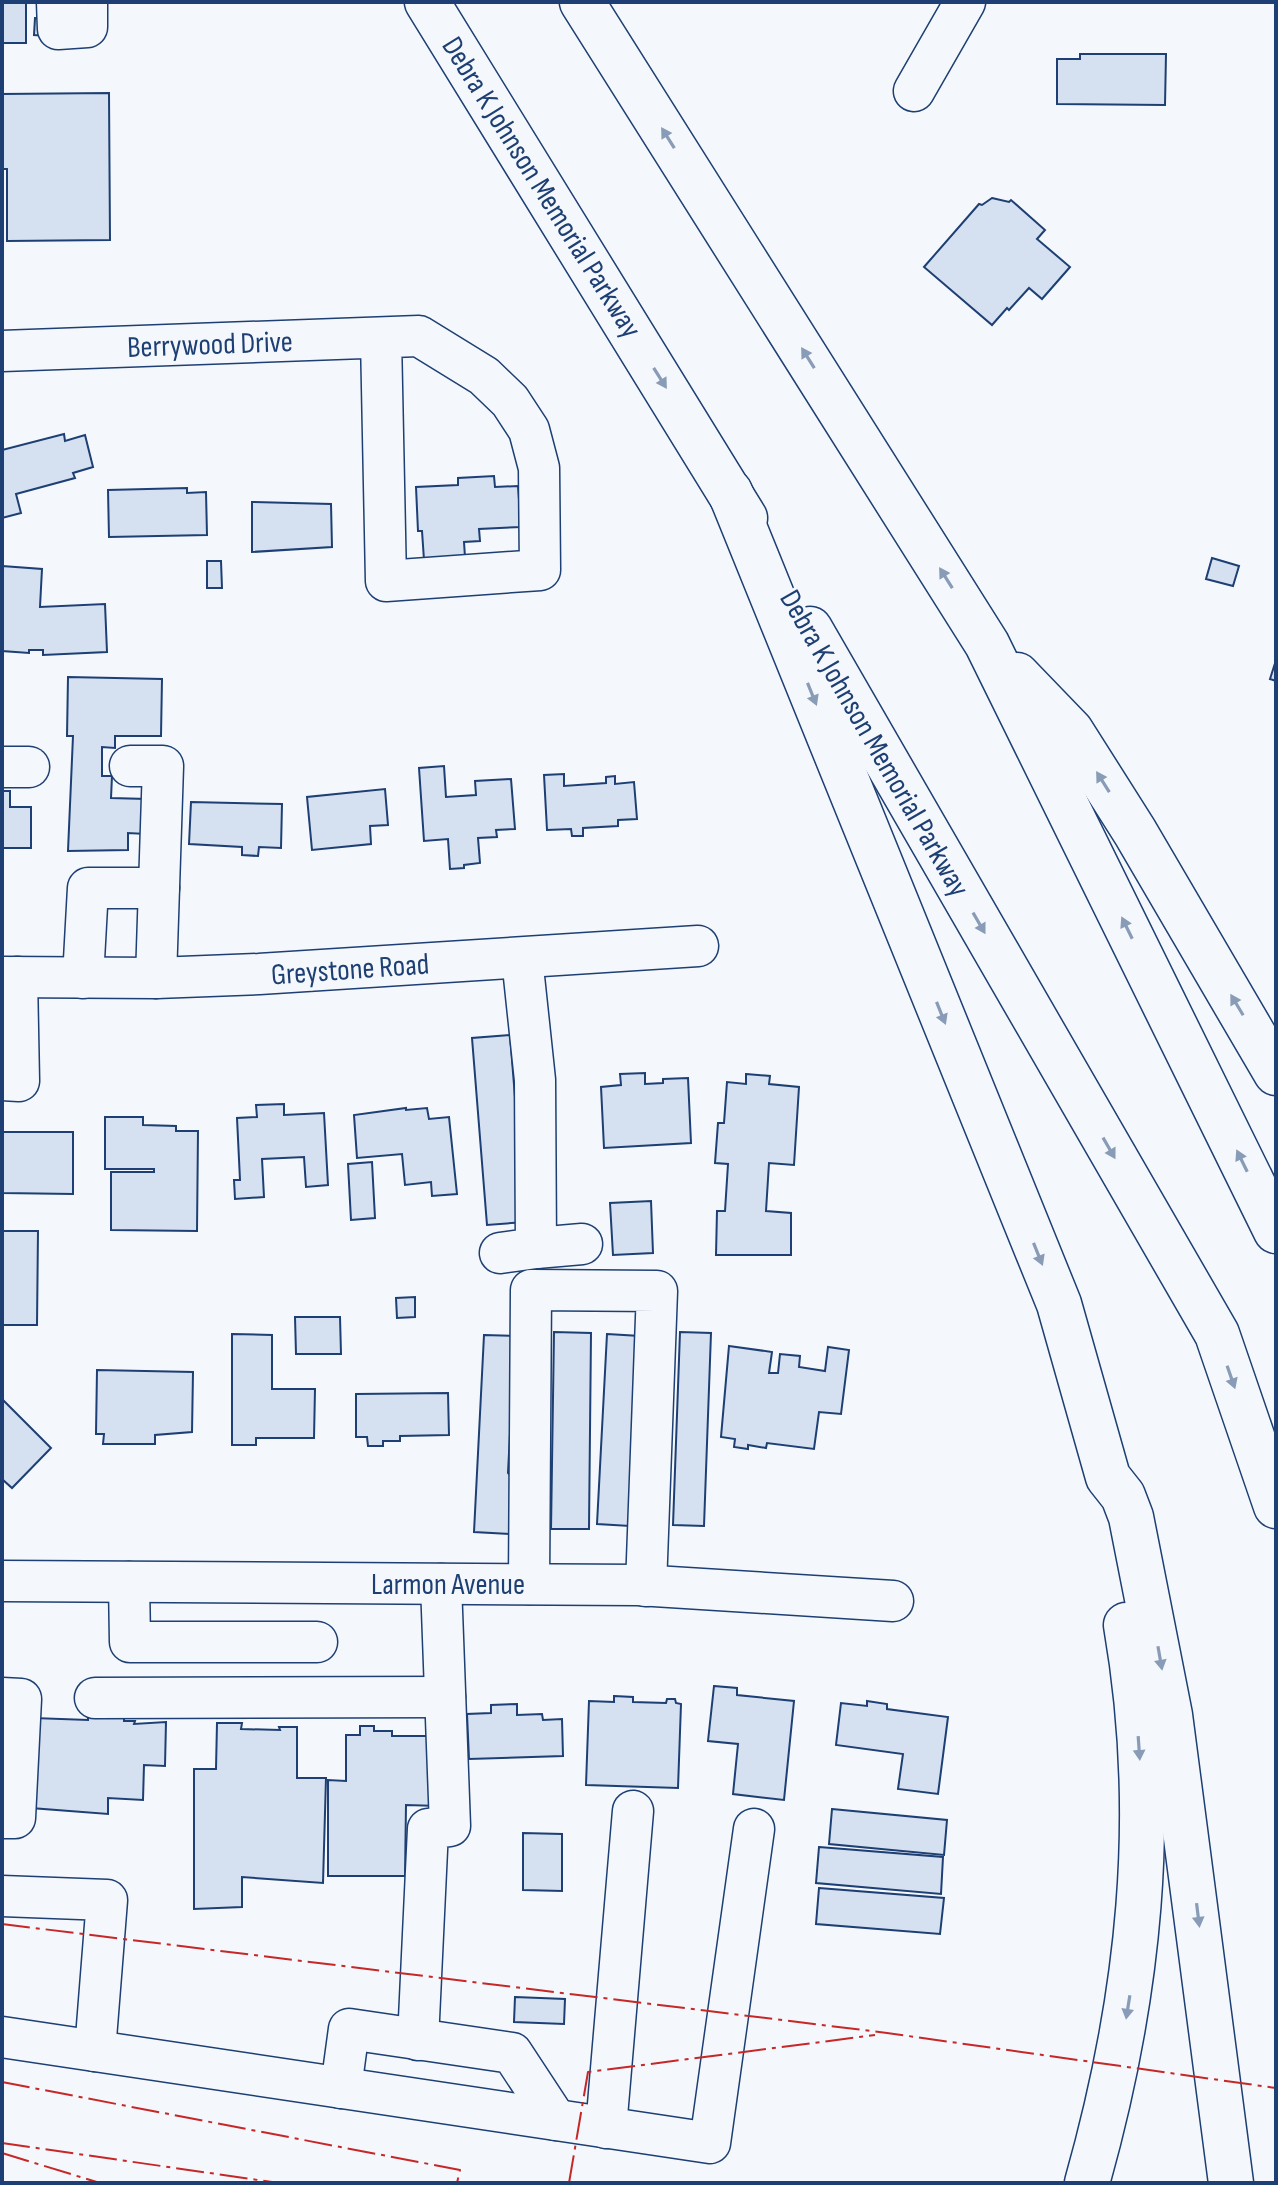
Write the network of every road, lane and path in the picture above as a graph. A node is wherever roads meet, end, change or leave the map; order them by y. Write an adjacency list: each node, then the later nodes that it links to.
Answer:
1 (57, 2): 2 (street)
2 (87, 2)
3 (427, 2): 9 (highway, Debra K Johnson Memorial Parkway, one-way to 9)
4 (582, 2): 10 (highway, one-way to 4)
5 (965, 2): 6 (street)
6 (914, 91)
7 (400, 337): 7 (street); 8 (street, Berrywood Drive)
8 (2, 351)
9 (730, 492): 22 (highway, one-way to 22); 23 (highway, Debra K Johnson Memorial Parkway, one-way to 23)
10 (987, 644): 18 (highway, one-way to 10); 20 (highway, one-way to 10)
11 (130, 766): 12 (street)
12 (159, 888): 16 (street); 17 (street)
13 (698, 946): 14 (street, Greystone Road)
14 (522, 958): 17 (street, Greystone Road); 21 (street)
15 (10, 977): 16 (street, Greystone Road); 19 (street)
16 (83, 978): 17 (street, Greystone Road)
17 (156, 978)
18 (1276, 1073)
19 (2, 1080)
20 (1276, 1231)
21 (582, 1244)
22 (1108, 1477): 48 (highway, one-way to 48); 49 (highway, one-way to 49)
23 (1276, 1506)
24 (2, 1581): 25 (street, Larmon Avenue)
25 (129, 1582): 26 (street, Larmon Avenue); 31 (street)
26 (316, 1584): 27 (street, Larmon Avenue); 32 (street)
27 (441, 1584): 28 (street, Larmon Avenue); 34 (street)
28 (529, 1584): 29 (street, Larmon Avenue); 29 (street)
29 (646, 1586): 30 (street, Larmon Avenue)
30 (893, 1601)
31 (205, 1642): 32 (street); 37 (street)
32 (317, 1642): 33 (street)
33 (317, 1697): 34 (street); 37 (street)
34 (445, 1697): 43 (street)
35 (2, 1698): 39 (street)
36 (95, 1698): 37 (street)
37 (206, 1698)
38 (633, 1811): 47 (street)
39 (2, 1818)
40 (754, 1829): 47 (street)
41 (2, 1896): 44 (street)
42 (2, 2037): 44 (street)
43 (418, 2040): 45 (street); 46 (street)
44 (95, 2051): 45 (street)
45 (341, 2088): 46 (street)
46 (556, 2120): 47 (street)
47 (606, 2128)
48 (1087, 2183)
49 (1231, 2183)

